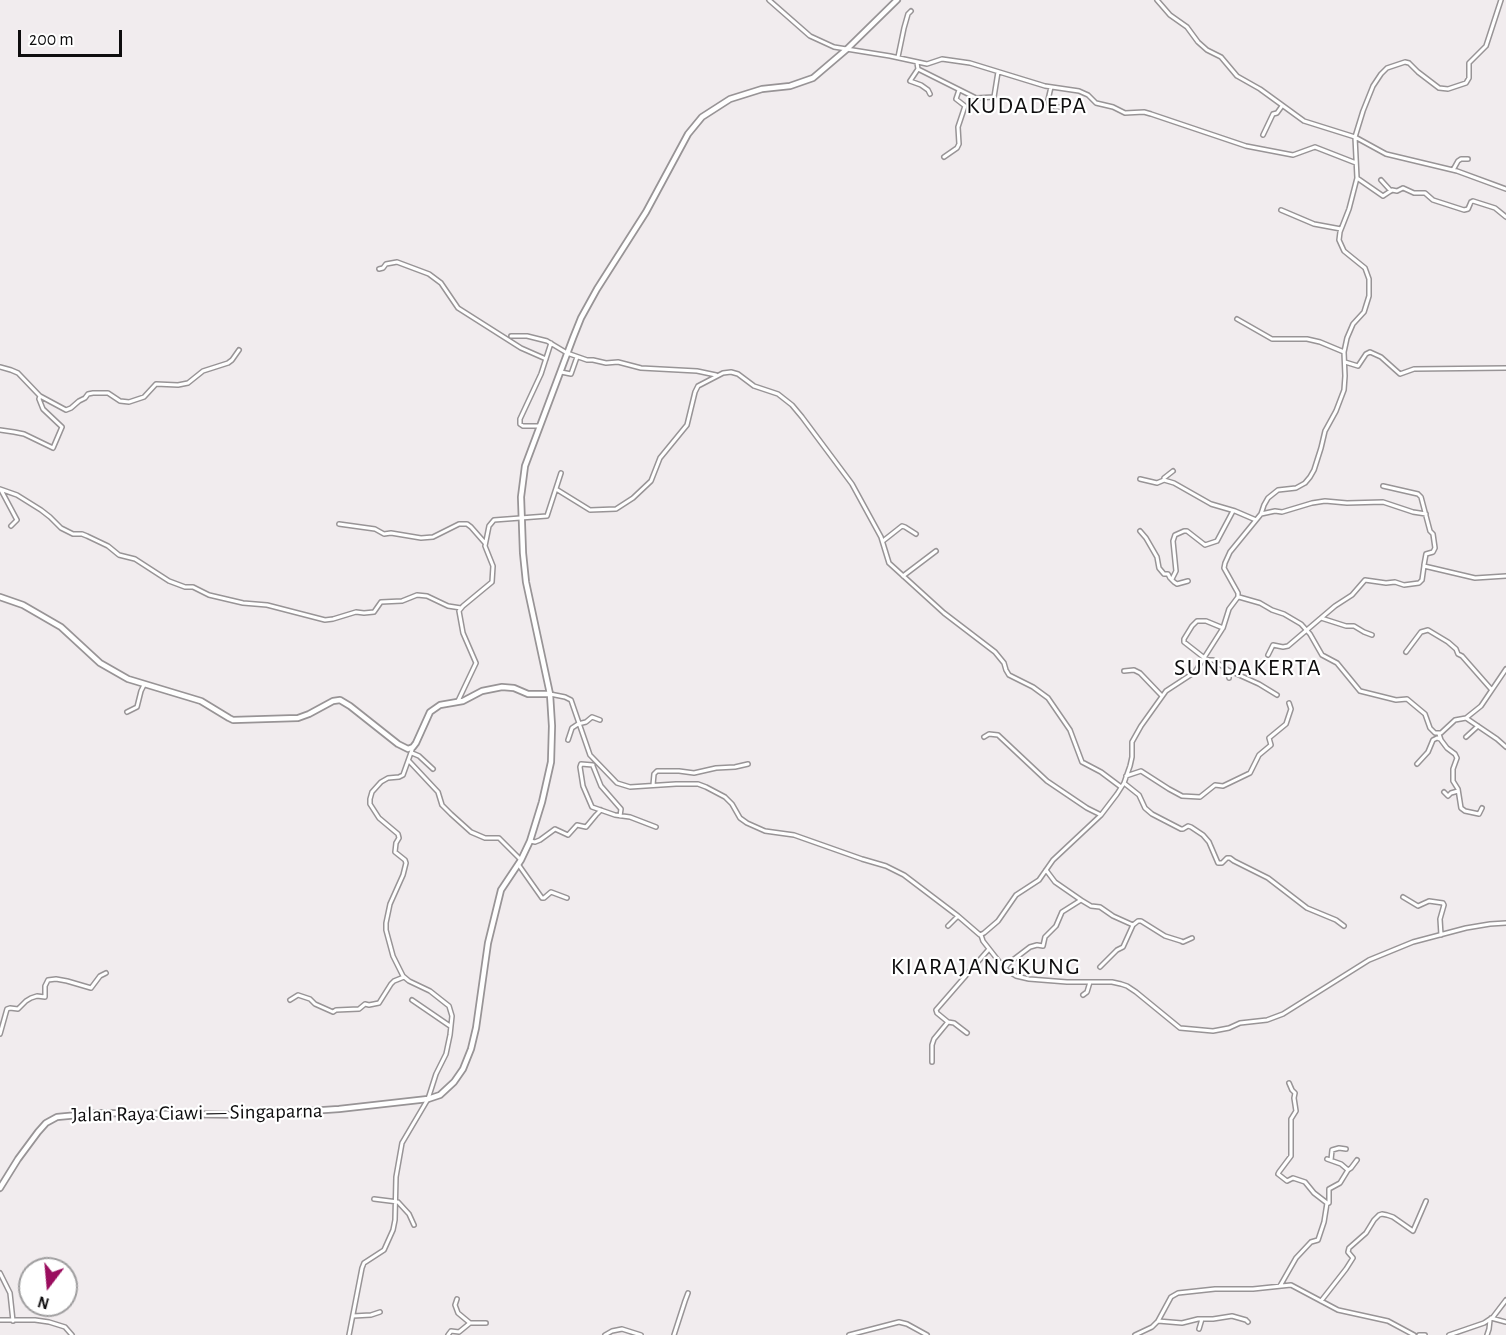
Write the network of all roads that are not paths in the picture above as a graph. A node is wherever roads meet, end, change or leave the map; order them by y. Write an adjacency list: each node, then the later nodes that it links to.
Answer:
1 (769, 0): 6 (street)
2 (897, 0): 6 (main road, Jalan Raya Ciawi — Singaparna)
3 (1157, 0): 14 (street)
4 (1501, 0): 17 (street)
5 (911, 11): 7 (street)
6 (847, 49): 7 (street); 35 (main road, Jalan Raya Ciawi — Singaparna)
7 (898, 57): 8 (street)
8 (917, 62): 9 (street); 10 (street)
9 (918, 69): 11 (street); 13 (street)
10 (998, 72): 12 (street); 13 (street)
11 (932, 87)
12 (1051, 87): 15 (street); 20 (street)
13 (959, 90): 18 (street)
14 (1282, 106): 16 (street); 17 (street)
15 (1066, 107)
16 (1263, 135)
17 (1355, 137): 20 (street); 21 (street)
18 (944, 157)
19 (1468, 159): 21 (street)
20 (1356, 163): 22 (street)
21 (1453, 170): 24 (street)
22 (1357, 178): 25 (street); 28 (street)
23 (1381, 180): 25 (street)
24 (1506, 189)
25 (1391, 191): 27 (street)
26 (1281, 210): 28 (street)
27 (1506, 217)
28 (1341, 230): 34 (street)
29 (379, 269): 37 (street)
30 (1237, 319): 34 (street)
31 (511, 336): 32 (street)
32 (551, 343): 35 (street); 37 (street)
33 (239, 350): 43 (street)
34 (1344, 352): 38 (street)
35 (567, 353): 36 (street); 41 (main road, Jalan Raya Ciawi — Singaparna)
36 (577, 357): 41 (street); 42 (street)
37 (546, 359): 44 (street)
38 (1345, 362): 40 (street); 54 (street)
39 (0, 367): 43 (street)
40 (1506, 368)
41 (560, 372): 44 (main road, Jalan Raya Ciawi — Singaparna)
42 (718, 375): 52 (street); 62 (street)
43 (40, 396): 45 (street)
44 (540, 426): 56 (main road, Jalan Raya Ciawi — Singaparna)
45 (0, 430)
46 (1173, 471): 49 (street)
47 (561, 473): 52 (street)
48 (1140, 479): 49 (street)
49 (1164, 480): 53 (street)
50 (1383, 486): 55 (street)
51 (1, 489): 59 (street); 72 (street)
52 (556, 489): 56 (street)
53 (1233, 511): 57 (street); 68 (street)
54 (1261, 513): 55 (street); 57 (street)
55 (1426, 514): 65 (street)
56 (522, 517): 63 (street); 86 (main road, Jalan Raya Ciawi — Singaparna)
57 (1256, 520): 71 (street)
58 (339, 524): 63 (street)
59 (12, 526)
60 (1140, 531): 68 (street)
61 (916, 534): 62 (street)
62 (883, 541): 66 (street)
63 (485, 543): 72 (street)
64 (936, 551): 66 (street)
65 (1424, 566): 67 (street); 73 (street)
66 (903, 576): 110 (street)
67 (1506, 576)
68 (1172, 579): 69 (street)
69 (1188, 581)
70 (0, 597): 84 (main road)
71 (1238, 597): 74 (street); 75 (street)
72 (461, 608): 89 (street)
73 (1321, 618): 75 (street); 76 (street)
74 (1223, 628): 79 (street); 79 (street)
75 (1307, 630): 78 (street); 96 (street)
76 (1372, 634)
77 (1406, 652): 85 (street)
78 (1268, 655)
79 (1204, 658): 81 (street); 88 (street)
80 (1506, 669): 85 (street)
81 (1228, 670): 83 (street); 87 (street)
82 (1124, 671): 88 (street)
83 (1229, 678)
84 (144, 685): 91 (street); 102 (main road)
85 (1491, 689): 92 (street)
86 (550, 694): 89 (main road); 94 (street); 118 (main road, Jalan Raya Ciawi — Singaparna)
87 (1277, 695)
88 (1162, 696): 108 (street)
89 (457, 703): 102 (main road)
90 (1290, 703): 108 (street)
91 (127, 712)
92 (1466, 718): 95 (street); 96 (street)
93 (600, 720): 94 (street)
94 (578, 724): 100 (street); 104 (street)
95 (1478, 726): 98 (street); 101 (street)
96 (1438, 734): 99 (street)
97 (984, 737): 115 (street)
98 (1466, 737)
99 (1440, 739): 105 (street); 111 (street)
100 (568, 740)
101 (1506, 747)
102 (412, 750): 103 (street); 107 (street)
103 (409, 761): 119 (street); 136 (street)
104 (594, 763): 109 (street); 114 (street); 116 (street)
105 (1417, 764)
106 (748, 765): 109 (street)
107 (433, 769)
108 (1126, 776): 110 (street)
109 (653, 785): 124 (street)
110 (1122, 785): 115 (street); 128 (street)
111 (1458, 791): 112 (street); 113 (street)
112 (1444, 792)
113 (1482, 808)
114 (601, 810): 116 (street); 118 (street)
115 (1101, 815): 120 (street)
116 (620, 816): 117 (street)
117 (656, 827)
118 (530, 841): 119 (main road, Jalan Raya Ciawi — Singaparna)
119 (519, 862): 122 (street); 147 (main road, Jalan Raya Ciawi — Singaparna)
120 (1046, 870): 123 (street); 129 (street)
121 (1403, 897): 130 (street)
122 (567, 898)
123 (1081, 900): 126 (street); 134 (street)
124 (958, 916): 127 (street); 129 (street)
125 (1506, 924): 130 (street)
126 (1133, 925): 131 (street); 133 (street)
127 (948, 926)
128 (1344, 926)
129 (981, 935): 132 (street)
130 (1441, 935): 137 (street)
131 (1192, 938)
132 (989, 949): 134 (street); 141 (street)
133 (1100, 967)
134 (1005, 968): 137 (street)
135 (105, 973): 144 (street)
136 (404, 977): 139 (street); 142 (street)
137 (1090, 982): 138 (street)
138 (1083, 995)
139 (290, 1000)
140 (412, 1000): 142 (street)
141 (948, 1022): 143 (street); 145 (street)
142 (450, 1026): 147 (street)
143 (967, 1033)
144 (0, 1034)
145 (932, 1062)
146 (1289, 1083): 155 (street)
147 (428, 1100): 151 (main road, Jalan Raya Ciawi — Singaparna); 153 (street)
148 (1346, 1149): 150 (street)
149 (1358, 1160): 150 (street)
150 (1348, 1170): 155 (street)
151 (0, 1188)
152 (374, 1199): 153 (street)
153 (395, 1201): 156 (street); 164 (street)
154 (1426, 1201): 162 (street)
155 (1327, 1204): 158 (street)
156 (414, 1225)
157 (0, 1273): 168 (street)
158 (1280, 1286): 162 (street); 169 (street)
159 (688, 1293): 181 (street)
160 (457, 1299): 172 (street)
161 (1506, 1300): 166 (street)
162 (1321, 1301): 185 (street)
163 (381, 1312): 164 (street)
164 (353, 1316): 177 (street)
165 (1202, 1319): 169 (street); 170 (street); 174 (street)
166 (1491, 1319): 171 (street); 188 (street); 189 (street)
167 (0, 1320): 168 (street)
168 (13, 1321): 176 (street)
169 (1158, 1321): 184 (street)
170 (1248, 1322)
171 (1506, 1322)
172 (470, 1323): 173 (street); 175 (street)
173 (486, 1323)
174 (1199, 1329)
175 (460, 1333): 178 (street)
176 (72, 1335)
177 (349, 1335)
178 (448, 1335)
179 (605, 1335): 180 (street)
180 (641, 1335)
181 (674, 1335)
182 (849, 1335): 183 (street)
183 (927, 1335)
184 (1135, 1335)
185 (1414, 1335)
186 (1419, 1335): 187 (street)
187 (1425, 1335)
188 (1451, 1335)
189 (1486, 1335)

